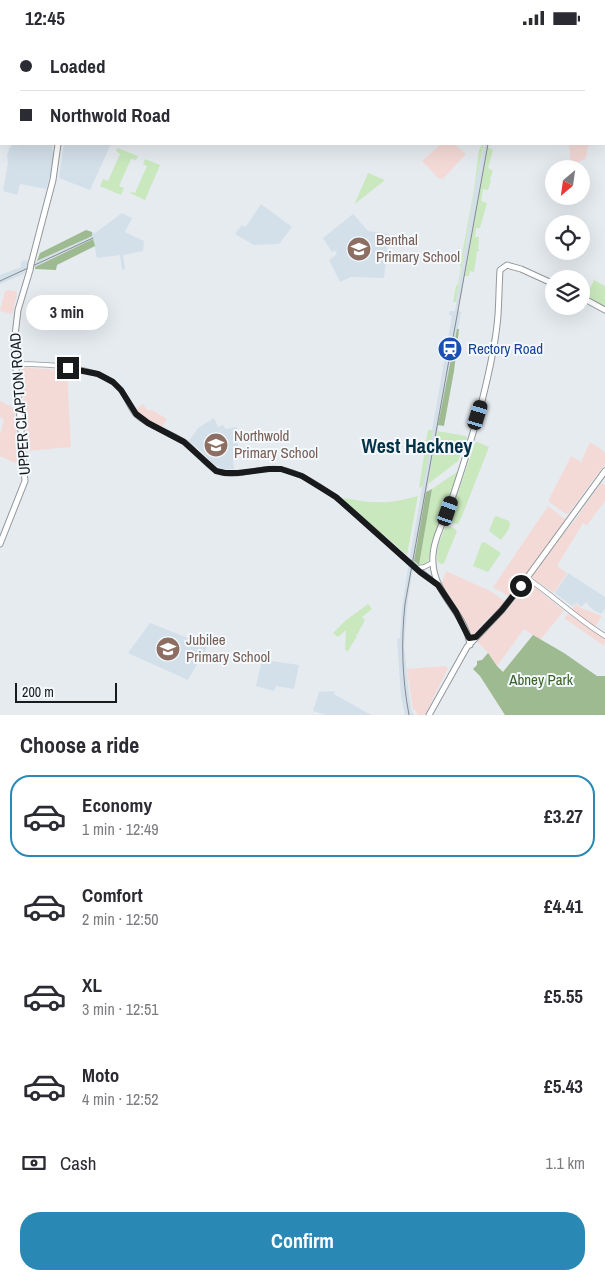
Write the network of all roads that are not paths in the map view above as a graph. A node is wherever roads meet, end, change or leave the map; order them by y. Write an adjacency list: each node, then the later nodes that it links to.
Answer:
1 (58, 145): 5 (highway, UPPER CLAPTON ROAD)
2 (545, 279): 8 (highway)
3 (590, 302): 4 (highway)
4 (605, 310)
5 (16, 364): 7 (highway, UPPER CLAPTON ROAD); 9 (main road, bridge)
6 (605, 471): 10 (highway)
7 (0, 544)
8 (432, 563): 9 (main road); 11 (highway)
9 (414, 566): 11 (main road)
10 (527, 578): 12 (main road); 13 (highway)
11 (438, 585): 14 (highway)
12 (605, 636)
13 (476, 637): 14 (highway); 15 (highway)
14 (469, 638): 15 (highway)
15 (470, 645): 16 (highway)
16 (429, 715)

